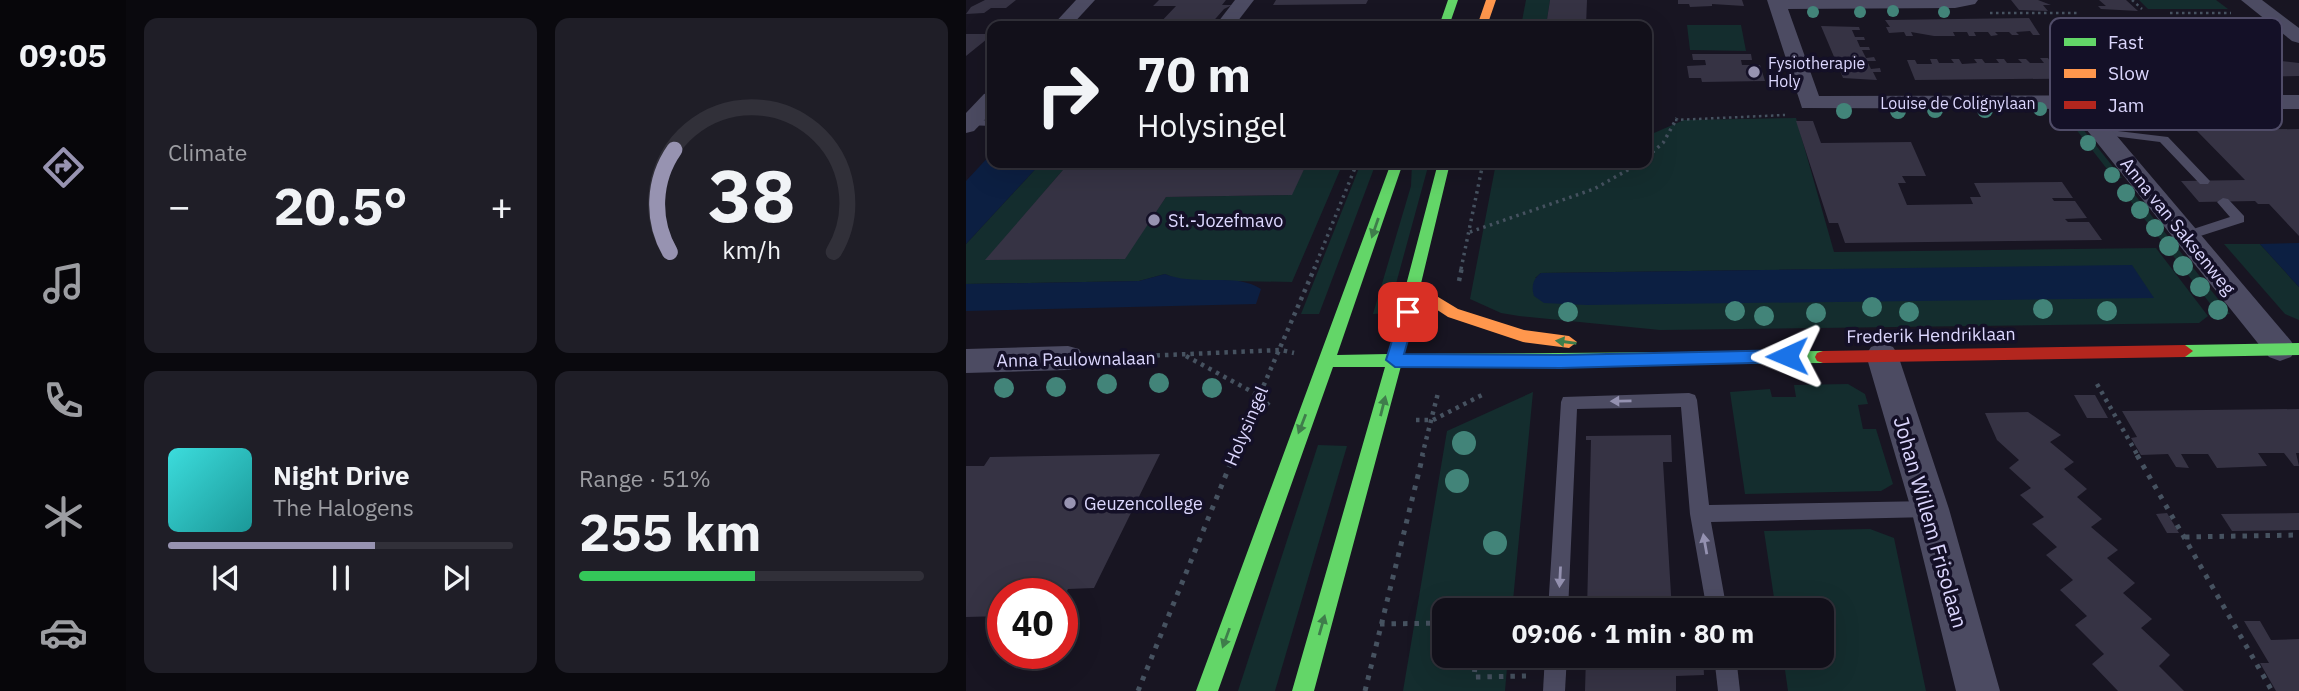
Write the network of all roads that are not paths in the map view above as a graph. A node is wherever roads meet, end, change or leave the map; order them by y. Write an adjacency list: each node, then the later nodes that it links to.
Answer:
1 (1086, 0): 9 (street)
2 (1245, 0): 10 (street)
3 (1453, 0): 11 (street)
4 (1491, 0): 12 (street)
5 (1777, 2): 6 (street); 15 (street, Louise de Colignylaan)
6 (1962, 2)
7 (2244, 6): 8 (street)
8 (2265, 18)
9 (1066, 21)
10 (1228, 21)
11 (1446, 21)
12 (1484, 21)
13 (2282, 27): 14 (street)
14 (2299, 37)
15 (2050, 103)
16 (987, 107): 17 (street)
17 (976, 124)
18 (2102, 132): 21 (lane); 23 (street, Anna van Saksenweg)
19 (1396, 168): 31 (street, one-way to 31)
20 (1443, 168): 24 (street)
21 (2204, 181)
22 (2223, 202): 23 (lane)
23 (2186, 236): 25 (street, Anna van Saksenweg)
24 (1415, 288): 28 (street, one-way to 24); 29 (street)
25 (2289, 349): 26 (street, Frederik Hendriklaan)
26 (1882, 355): 28 (street, Frederik Hendriklaan); 32 (street, Johan Willem Frisolaan)
27 (1068, 358): 30 (street, Anna Paulownalaan)
28 (1682, 359): 29 (street, Frederik Hendriklaan)
29 (1395, 360): 31 (street); 38 (street, one-way to 29)
30 (966, 361)
31 (1329, 361): 37 (street, one-way to 37)
32 (1930, 509): 33 (lane); 40 (street, Johan Willem Frisolaan)
33 (1700, 514): 34 (lane, one-way to 34); 35 (lane, one-way to 33)
34 (1559, 598)
35 (1715, 598)
36 (1726, 668): 39 (lane)
37 (1207, 691)
38 (1303, 691)
39 (1729, 691)
40 (1978, 691)

